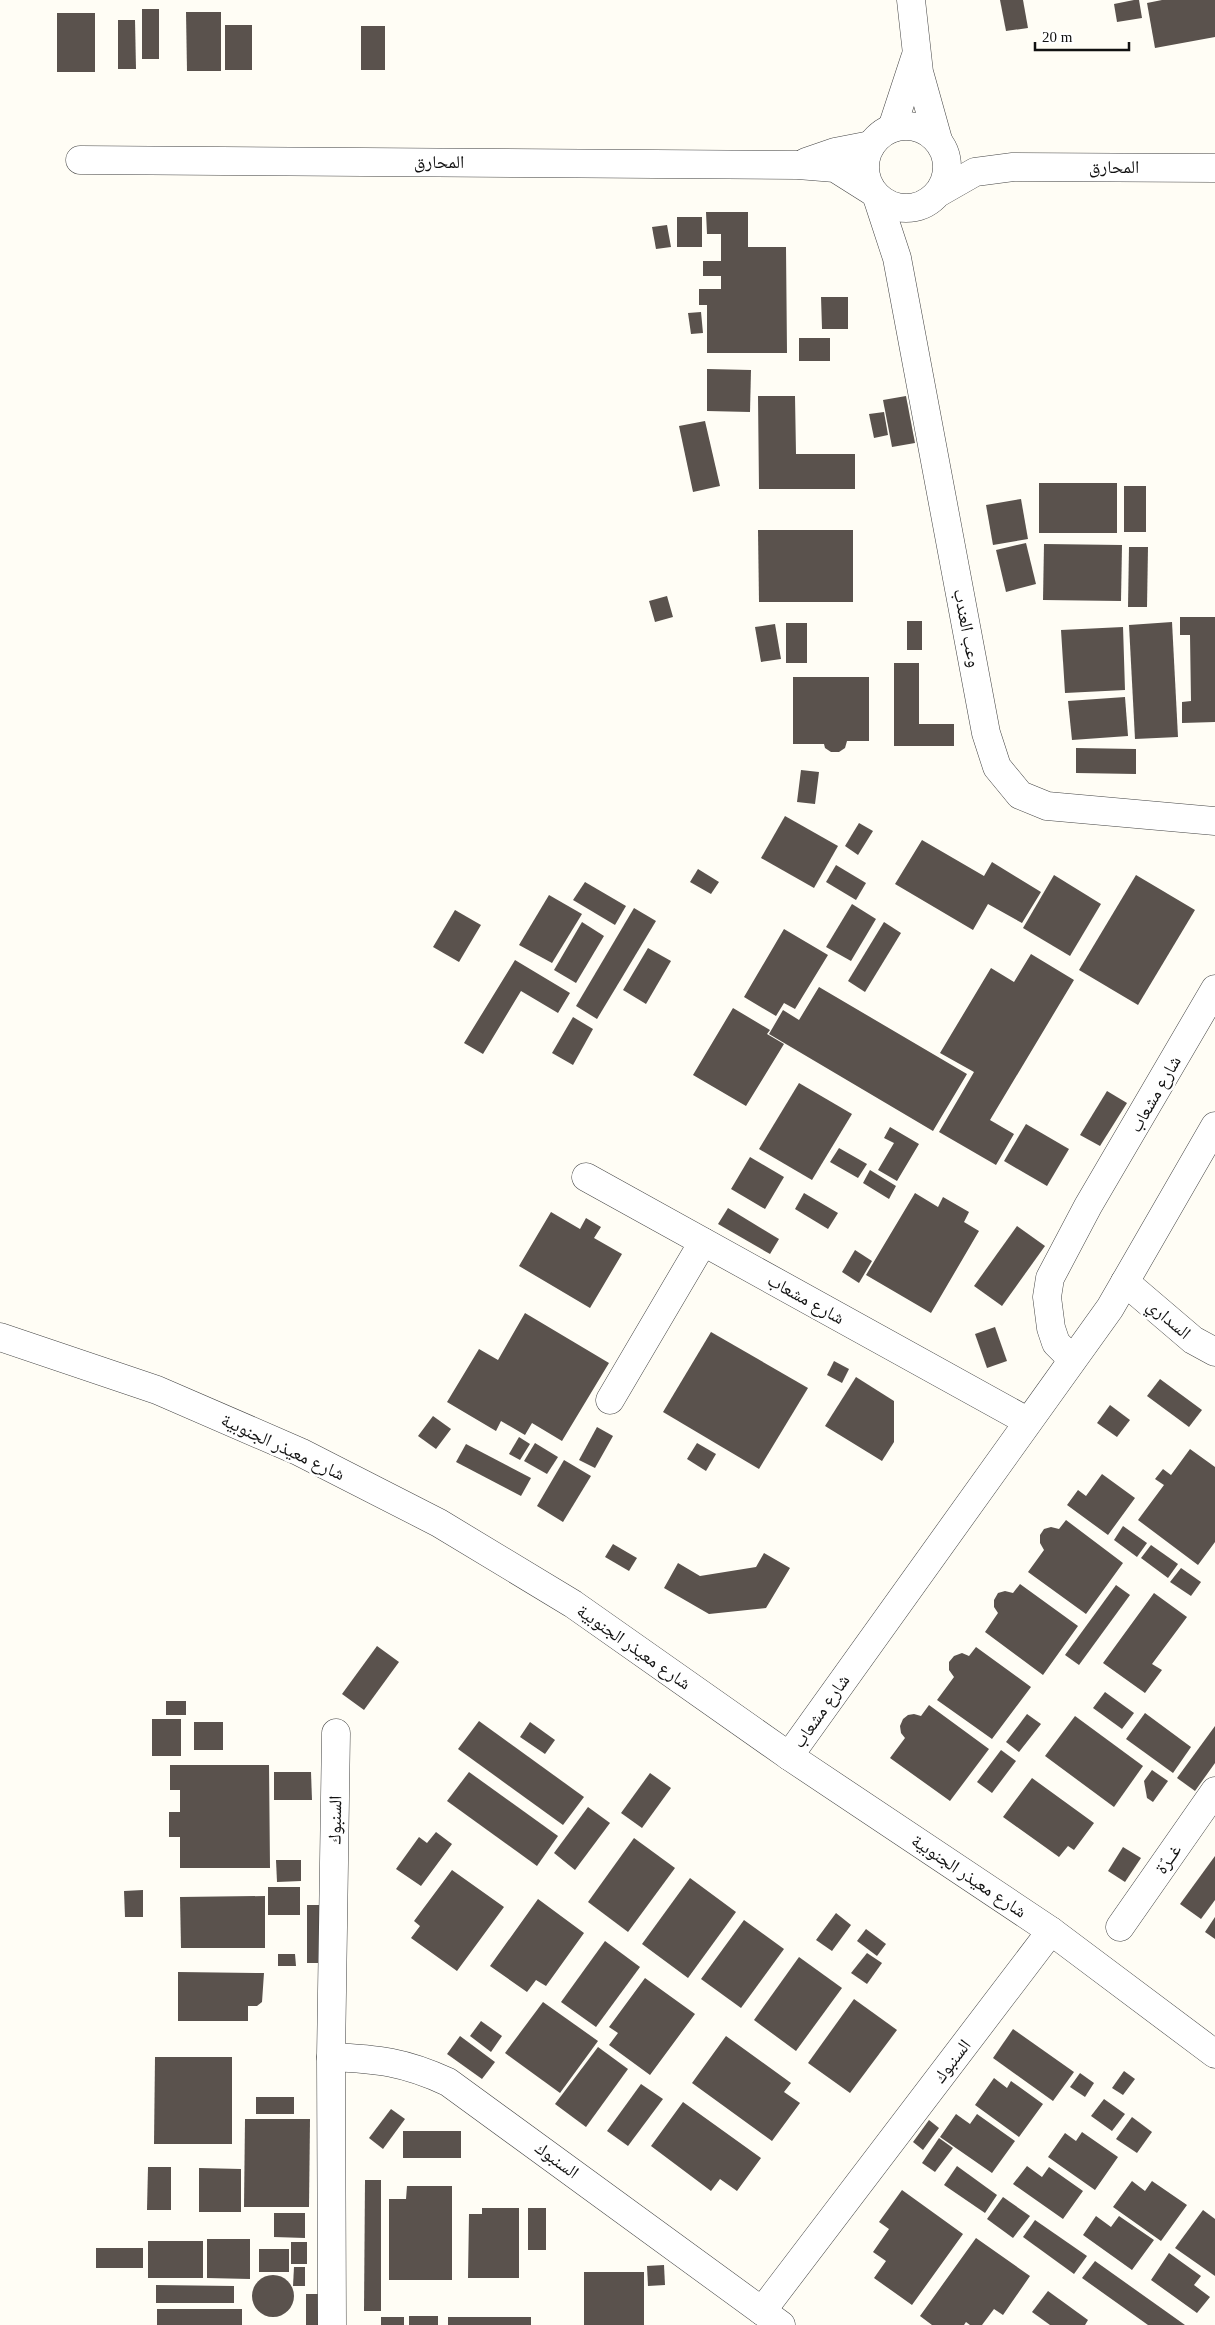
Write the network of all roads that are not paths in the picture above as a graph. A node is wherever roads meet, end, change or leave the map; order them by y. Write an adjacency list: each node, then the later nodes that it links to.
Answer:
1 (911, 0): 2 (street)
2 (916, 54): 3 (street); 5 (street)
3 (892, 128): 4 (street); 5 (street)
4 (871, 145): 7 (street, المحارق); 10 (street)
5 (942, 146): 8 (street, المحارق); 11 (street)
6 (80, 160): 7 (street, المحارق)
7 (798, 165): 10 (street, المحارق)
8 (1012, 167): 9 (street, المحارق); 11 (street, المحارق)
9 (1215, 168)
10 (875, 194): 11 (street); 12 (street, وعب العندب)
11 (935, 197): 12 (street, وعب العندب)
12 (897, 258): 13 (street, وعب العندب)
13 (1215, 821)
14 (1215, 989): 21 (street, شارع مشعاب)
15 (1215, 1126): 18 (street, شارع مشعاب)
16 (586, 1177): 17 (street, شارع مشعاب)
17 (703, 1242): 22 (street); 23 (street, شارع مشعاب)
18 (1125, 1282): 20 (street, السداري); 21 (street, شارع مشعاب)
19 (0, 1337): 25 (street, شارع معيذر الجنوبية)
20 (1215, 1352)
21 (1072, 1359): 23 (street, شارع مشعاب)
22 (610, 1400)
23 (1027, 1421): 25 (street, شارع مشعاب)
24 (336, 1732): 30 (street, السنبوك)
25 (789, 1756): 28 (street, شارع معيذر الجنوبية)
26 (1215, 1791): 27 (street, غــرّة)
27 (1120, 1927)
28 (1051, 1931): 29 (street, شارع معيذر الجنوبية); 31 (street, السنبوك)
29 (1215, 2054)
30 (331, 2057): 31 (street, السنبوك); 32 (street, السنبوك)
31 (772, 2318)
32 (332, 2325)

